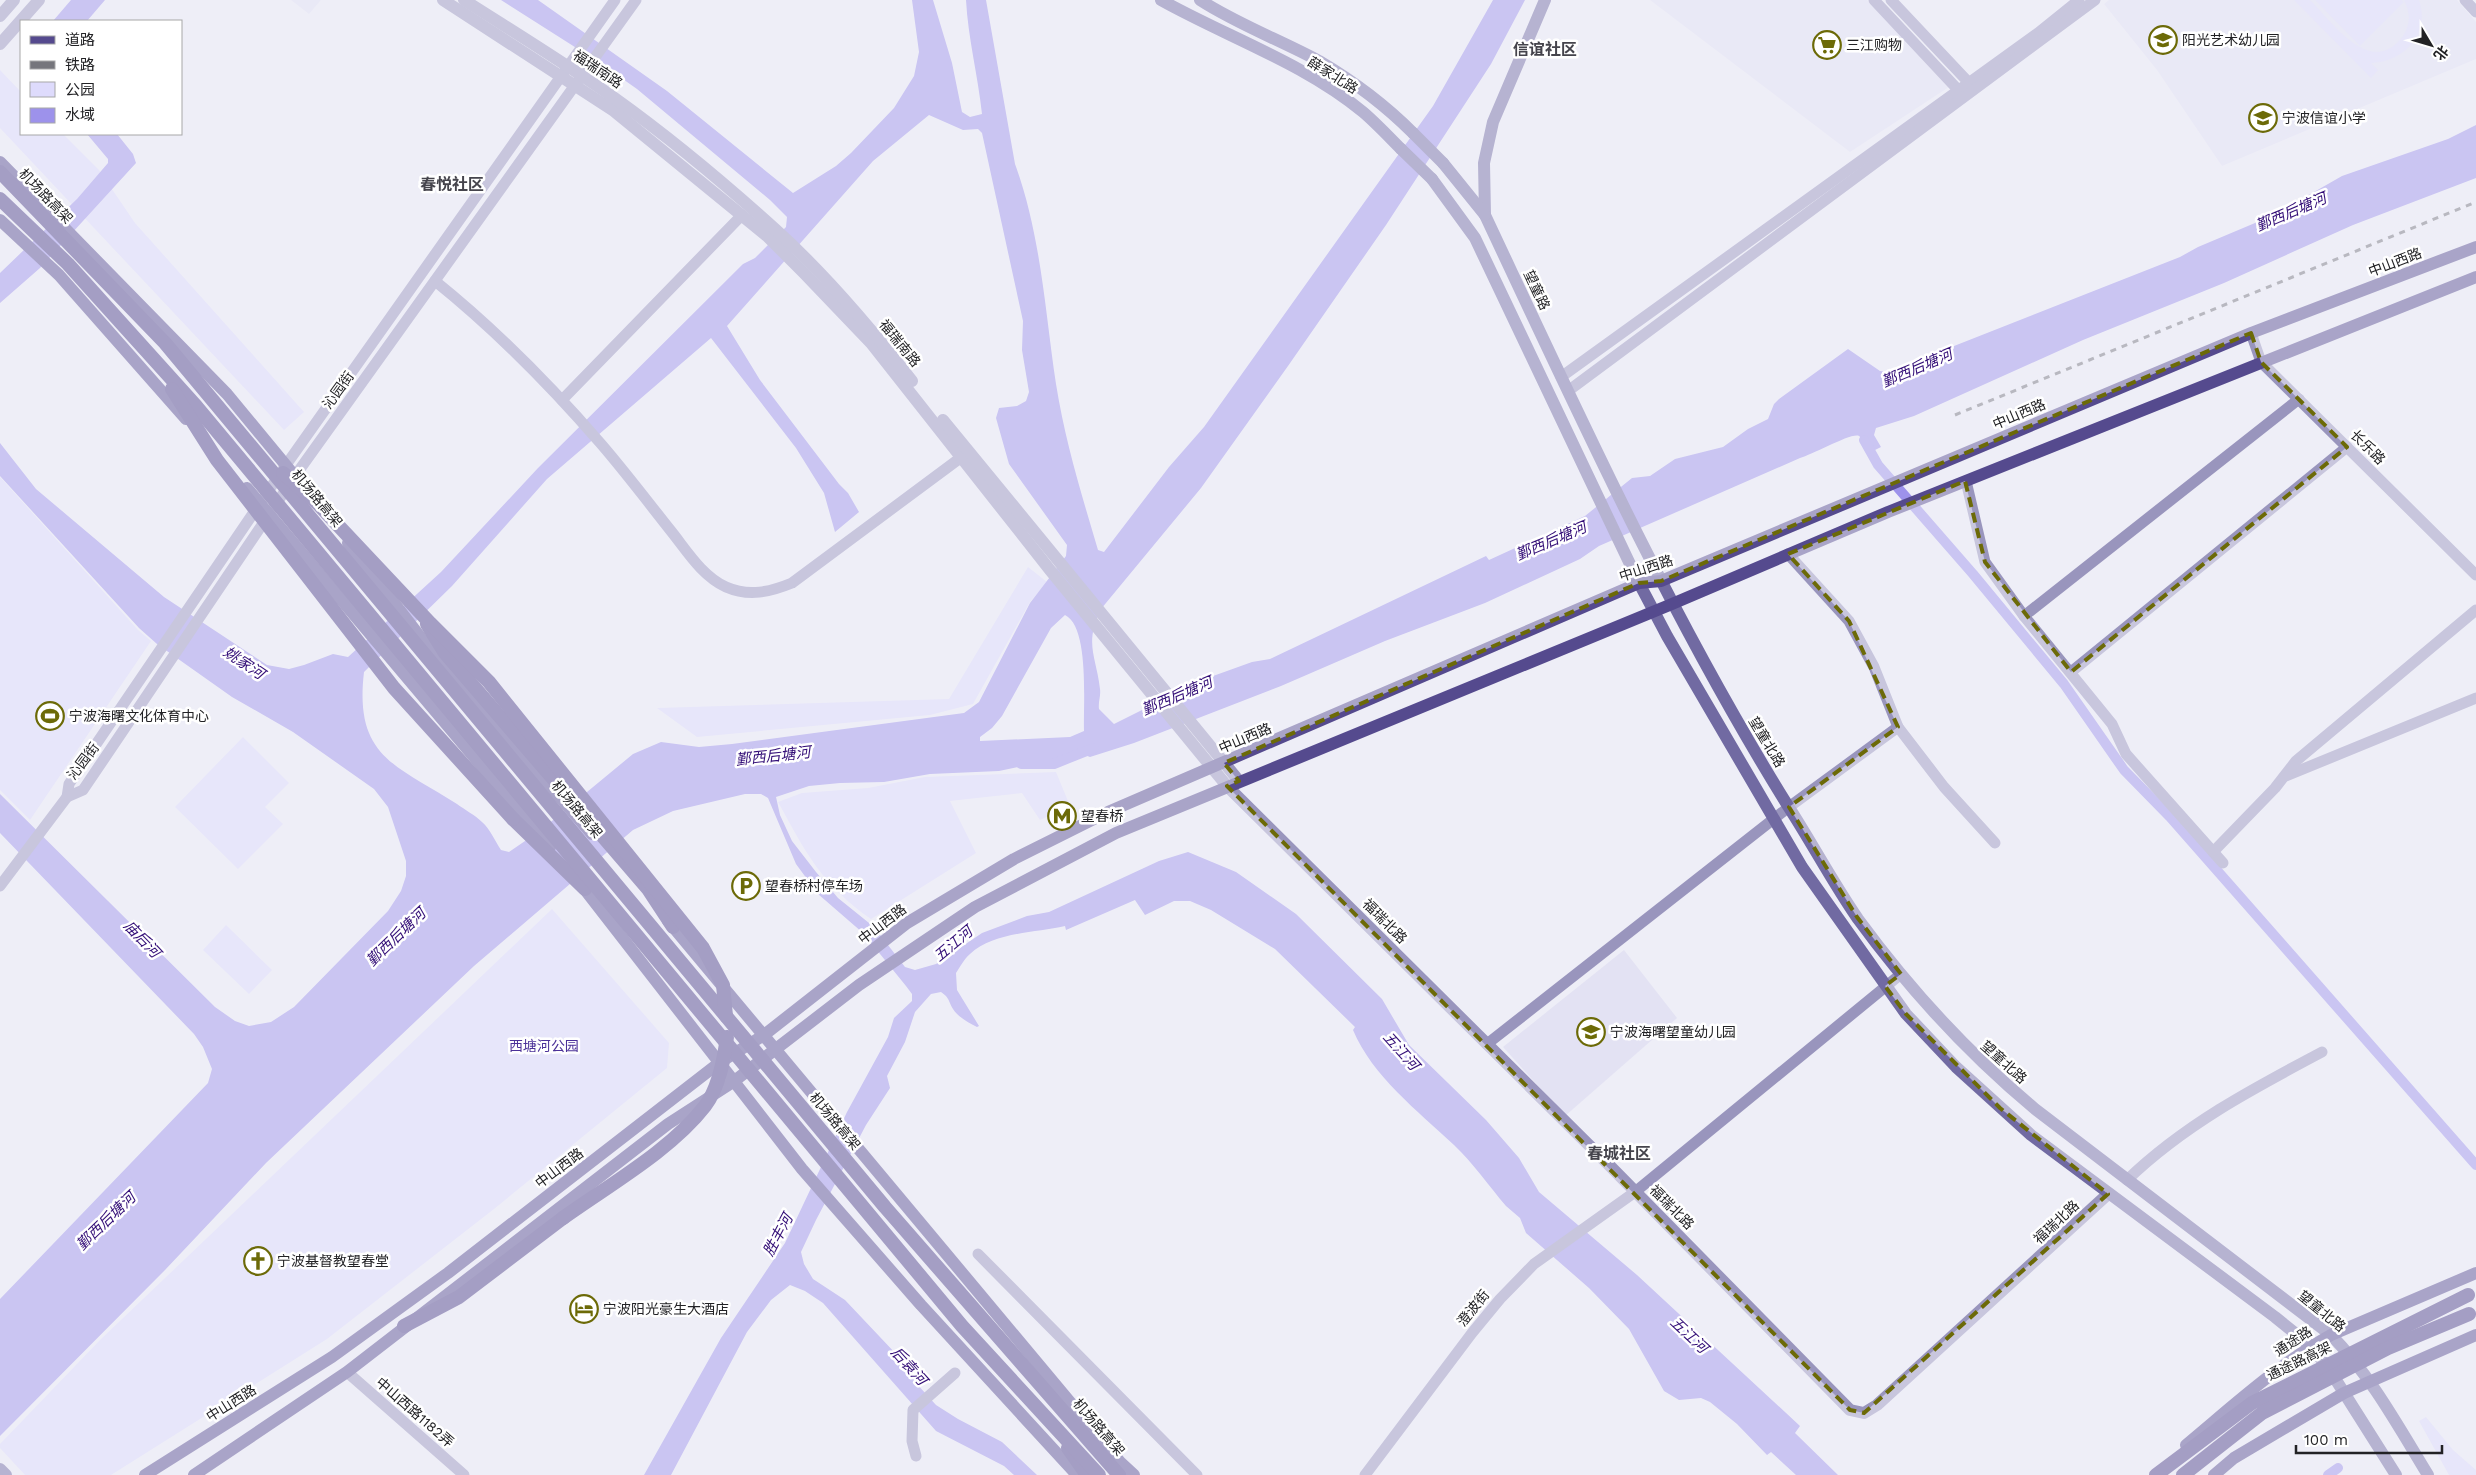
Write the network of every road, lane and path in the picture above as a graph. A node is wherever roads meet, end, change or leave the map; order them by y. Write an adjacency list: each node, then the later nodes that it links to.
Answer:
1 (14, 0): 16 (street)
2 (39, 0): 17 (street)
3 (443, 0): 20 (street, 福瑞南路)
4 (464, 0): 20 (street, 福瑞南路)
5 (615, 0): 20 (street, 沁园街)
6 (636, 0): 21 (street, 沁园街)
7 (1161, 0): 52 (main road, 薛家北路, bridge)
8 (1545, 0): 28 (main road, 望童路)
9 (1874, 0): 23 (street)
10 (1891, 0): 22 (street)
11 (2079, 0): 22 (street)
12 (2095, 0): 22 (street)
13 (2465, 0): 15 (street)
14 (1203, 1): 28 (main road, 薛家北路, bridge)
15 (2476, 12)
16 (0, 16)
17 (21, 20)
18 (20, 21): 19 (street)
19 (0, 44)
20 (568, 67): 21 (street, 福瑞南路); 44 (street, 沁园街)
21 (578, 81): 27 (street, 福瑞南路); 30 (street, 福瑞南路); 33 (street, 沁园街)
22 (1972, 86): 23 (street)
23 (1962, 93): 37 (street); 38 (street)
24 (0, 162): 44 (main road)
25 (0, 172): 41 (highway, 机场路高架, bridge)
26 (0, 198): 35 (highway, bridge)
27 (742, 215): 30 (street, 福瑞南路); 40 (street)
28 (1485, 215): 37 (main road, 望童路)
29 (0, 220): 47 (main road)
30 (771, 233): 43 (street, 福瑞南路)
31 (2476, 247): 34 (main road, 中山西路)
32 (2476, 277): 36 (main road)
33 (435, 281): 40 (street); 45 (street, 沁园街)
34 (2251, 333): 36 (street, 长乐路); 51 (main road, 中山西路)
35 (149, 353): 73 (highway, bridge); 99 (highway, bridge)
36 (2261, 362): 39 (street, 长乐路); 46 (main road)
37 (1561, 377): 38 (main road, 望童路)
38 (1568, 391): 51 (main road, 望童路)
39 (2299, 399): 42 (street, 长乐路); 57 (street)
40 (562, 400): 43 (street)
41 (251, 445): 54 (highway, bridge); 107 (highway, 机场路高架, bridge)
42 (2347, 447): 50 (street, 长乐路); 58 (street)
43 (965, 454): 49 (street, 福瑞南路)
44 (286, 465): 45 (main road); 47 (street, 沁园街)
45 (295, 476): 47 (street, 沁园街); 74 (main road)
46 (1966, 481): 48 (main road); 57 (street)
47 (265, 509): 66 (street, 沁园街); 66 (street, 沁园街); 73 (main road)
48 (1788, 554): 53 (main road); 61 (street)
49 (1053, 565): 59 (street, 福瑞南路); 59 (street, 福瑞南路)
50 (2476, 575)
51 (1661, 581): 52 (main road, 中山西路); 53 (main road, 望童北路)
52 (1639, 583): 56 (main road); 62 (main road, 中山西路)
53 (1672, 604): 56 (main road); 67 (main road, 望童北路)
54 (418, 610): 74 (highway, bridge); 91 (highway, bridge)
55 (2476, 610): 64 (street)
56 (1653, 611): 65 (main road); 68 (main road)
57 (2024, 616): 58 (street)
58 (2071, 672): 70 (street)
59 (1154, 687): 62 (street, 福瑞南路); 63 (street, 福瑞南路)
60 (2476, 698): 64 (street)
61 (1898, 726): 67 (street); 69 (street)
62 (1224, 763): 63 (main road, 中山西路); 65 (street, 福瑞南路)
63 (1212, 768): 65 (street); 77 (main road, 中山西路)
64 (2284, 776): 70 (street)
65 (1233, 783): 78 (street, 福瑞北路); 79 (main road)
66 (67, 797): 72 (street, 沁园街)
67 (1789, 807): 68 (street); 75 (main road, 望童北路)
68 (1774, 820): 76 (main road); 78 (street)
69 (1995, 843)
70 (2213, 852): 71 (street)
71 (2223, 863)
72 (1, 881)
73 (586, 891): 81 (main road)
74 (674, 927): 77 (main road)
75 (1901, 974): 76 (street, 澄波街); 83 (main road, 望童北路)
76 (1885, 986): 84 (street, 澄波街); 85 (main road)
77 (764, 1035): 79 (main road); 81 (main road, 中山西路)
78 (1487, 1044): 84 (street, 福瑞北路)
79 (777, 1051): 82 (main road); 108 (main road)
80 (2322, 1052): 83 (street)
81 (719, 1063): 82 (main road); 101 (main road, 中山西路)
82 (733, 1082): 91 (main road); 104 (main road)
83 (2127, 1180): 92 (main road, 望童北路)
84 (1635, 1192): 85 (street, 福瑞北路); 110 (street, 澄波街)
85 (2108, 1194): 94 (main road)
86 (978, 1254): 109 (street)
87 (2476, 1267): 88 (street)
88 (2471, 1276): 92 (main road, 通途路)
89 (2472, 1294): 112 (highway, 通途路高架, bridge)
90 (2472, 1312): 113 (highway, 通途路高架, bridge)
91 (404, 1326): 95 (main road)
92 (2331, 1335): 94 (main road, 通途路); 97 (main road, 望童北路)
93 (2476, 1335): 97 (main road)
94 (2311, 1346): 98 (main road); 111 (main road, 通途路)
95 (347, 1372): 102 (main road); 103 (street, 中山西路1182弄)
96 (955, 1373): 100 (street)
97 (2370, 1381): 98 (main road); 116 (main road, 望童北路)
98 (2344, 1393): 114 (main road); 115 (main road)
99 (1053, 1427): 105 (highway, bridge); 106 (highway, bridge)
100 (916, 1456)
101 (145, 1475)
102 (194, 1475)
103 (464, 1475)
104 (1078, 1475)
105 (1087, 1475)
106 (1099, 1475)
107 (1119, 1475)
108 (1134, 1475)
109 (1197, 1475)
110 (1365, 1475)
111 (2150, 1475)
112 (2156, 1475)
113 (2183, 1475)
114 (2214, 1475)
115 (2396, 1475)
116 (2428, 1475)

